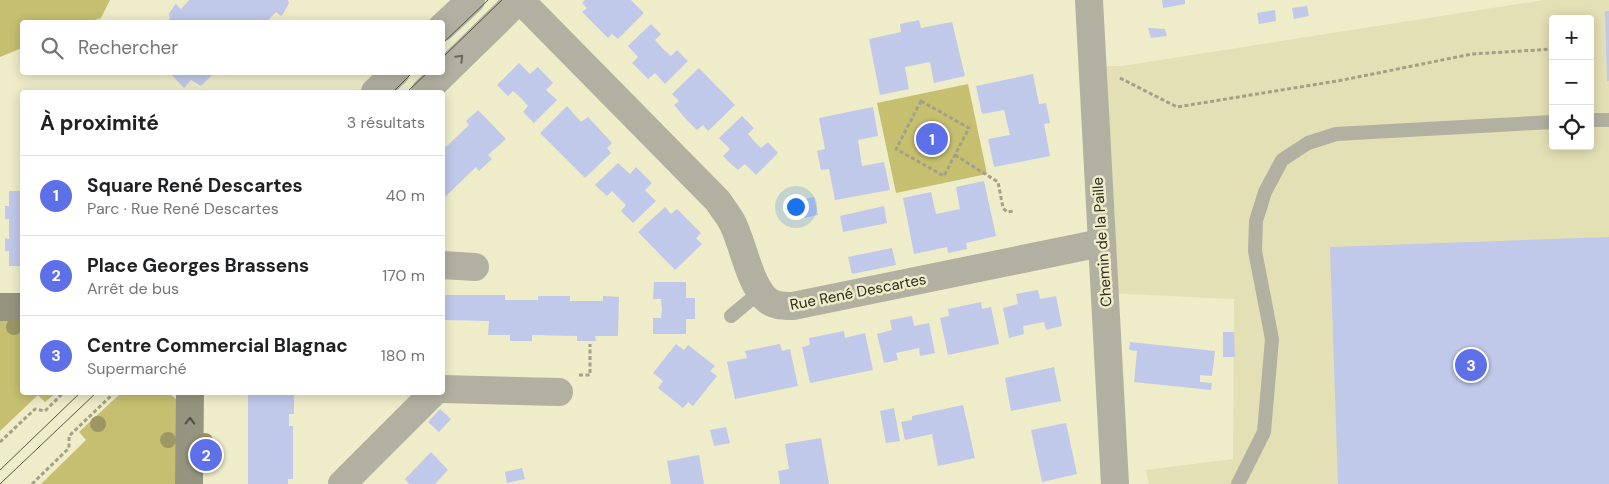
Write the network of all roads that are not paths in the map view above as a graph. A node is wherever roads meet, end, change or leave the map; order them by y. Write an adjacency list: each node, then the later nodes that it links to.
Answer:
1 (471, 0): 4 (street)
2 (519, 0): 5 (street, one-way to 2); 16 (street)
3 (1089, 0): 13 (street, Chemin de la Paille)
4 (445, 24)
5 (445, 72)
6 (393, 75): 8 (street)
7 (442, 75): 9 (street, one-way to 7)
8 (377, 90)
9 (427, 90)
10 (1594, 120): 11 (lane)
11 (1609, 120)
12 (1549, 122): 27 (lane)
13 (1101, 243): 16 (street, Rue René Descartes); 26 (street, Chemin de la Paille)
14 (445, 265): 15 (street)
15 (476, 267)
16 (760, 292): 19 (lane)
17 (0, 307): 18 (street)
18 (20, 307)
19 (731, 316)
20 (445, 389): 21 (street)
21 (559, 392)
22 (190, 395): 24 (street, one-way to 22)
23 (431, 395): 25 (street)
24 (189, 484)
25 (342, 484)
26 (1115, 484)
27 (1238, 484)

